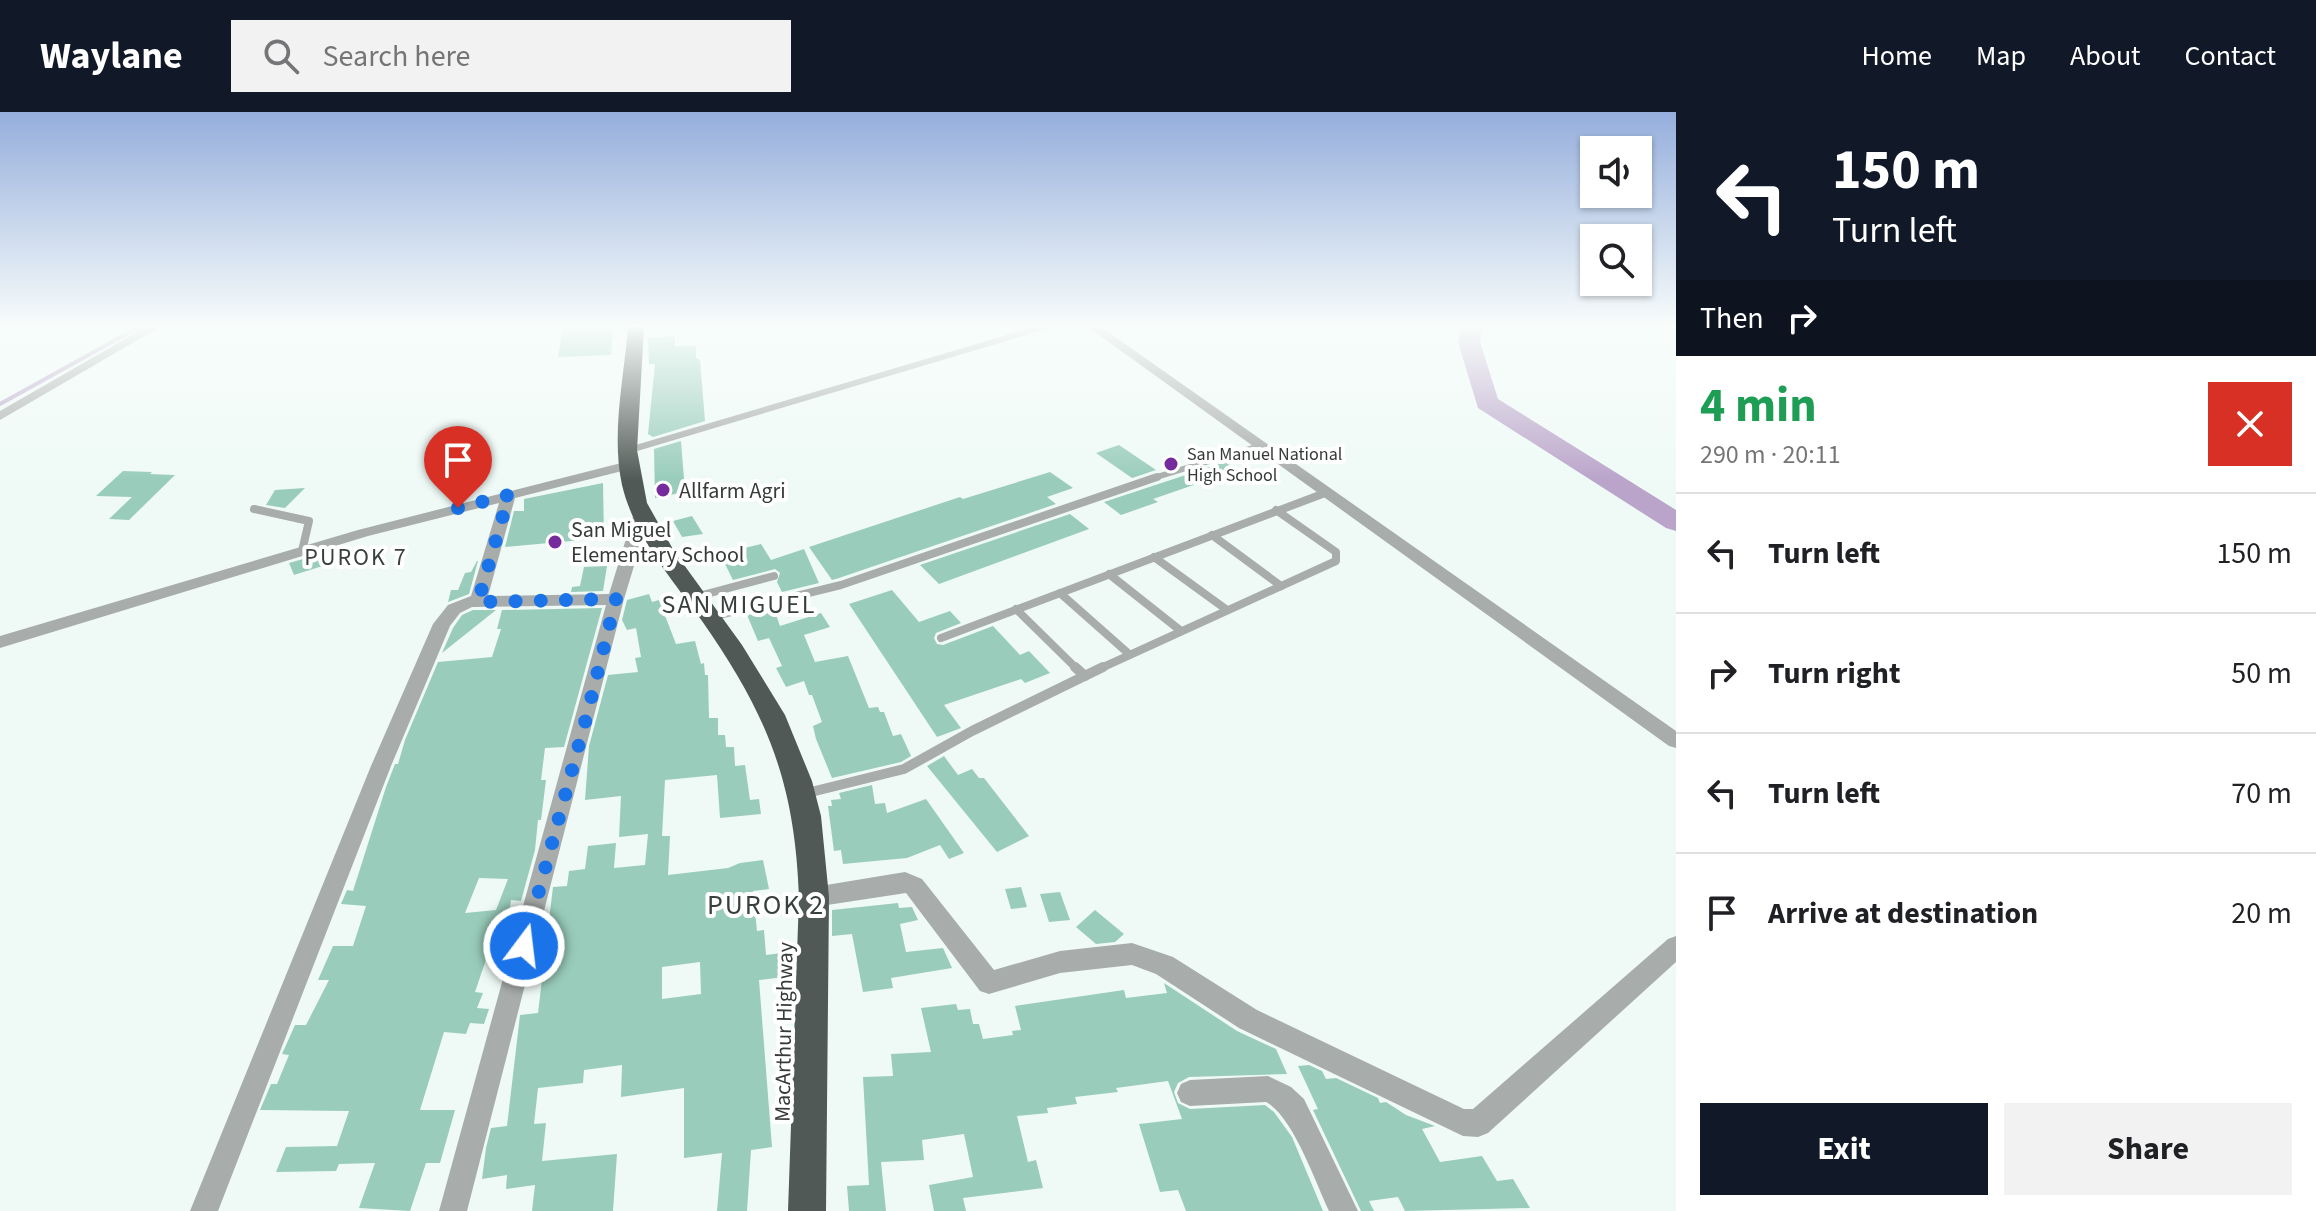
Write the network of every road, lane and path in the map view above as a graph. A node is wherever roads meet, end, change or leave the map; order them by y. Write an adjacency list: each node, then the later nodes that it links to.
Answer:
1 (66, 378): 5 (street)
2 (633, 378): 7 (highway, MacArthur Highway)
3 (883, 378): 7 (street)
4 (1165, 378): 6 (street)
5 (0, 416)
6 (1259, 446): 8 (street); 22 (lane)
7 (629, 457): 9 (street); 12 (highway, MacArthur Highway)
8 (1325, 493): 11 (lane); 30 (street)
9 (509, 495): 14 (street); 21 (street)
10 (254, 509): 14 (lane)
11 (1276, 510): 13 (lane); 18 (lane)
12 (642, 513): 20 (street); 22 (highway, MacArthur Highway)
13 (1212, 535): 15 (lane); 18 (lane)
14 (302, 551): 27 (street)
15 (1154, 557): 16 (lane); 24 (lane)
16 (1109, 574): 19 (lane); 25 (lane)
17 (774, 576): 22 (lane)
18 (1281, 586): 24 (lane)
19 (1060, 593): 23 (lane); 28 (lane)
20 (616, 599): 21 (street); 36 (street)
21 (478, 602): 35 (street)
22 (703, 607): 31 (highway, MacArthur Highway)
23 (1016, 609): 26 (lane); 29 (lane)
24 (1227, 610): 25 (lane)
25 (1181, 631): 28 (lane)
26 (941, 638)
27 (0, 642)
28 (1129, 654): 29 (lane)
29 (1085, 676): 31 (lane)
30 (1676, 741)
31 (803, 794): 32 (highway, MacArthur Highway)
32 (814, 897): 33 (street); 37 (highway, MacArthur Highway)
33 (1676, 947)
34 (1190, 1093): 38 (street)
35 (204, 1211)
36 (453, 1211)
37 (807, 1211)
38 (1344, 1211)

